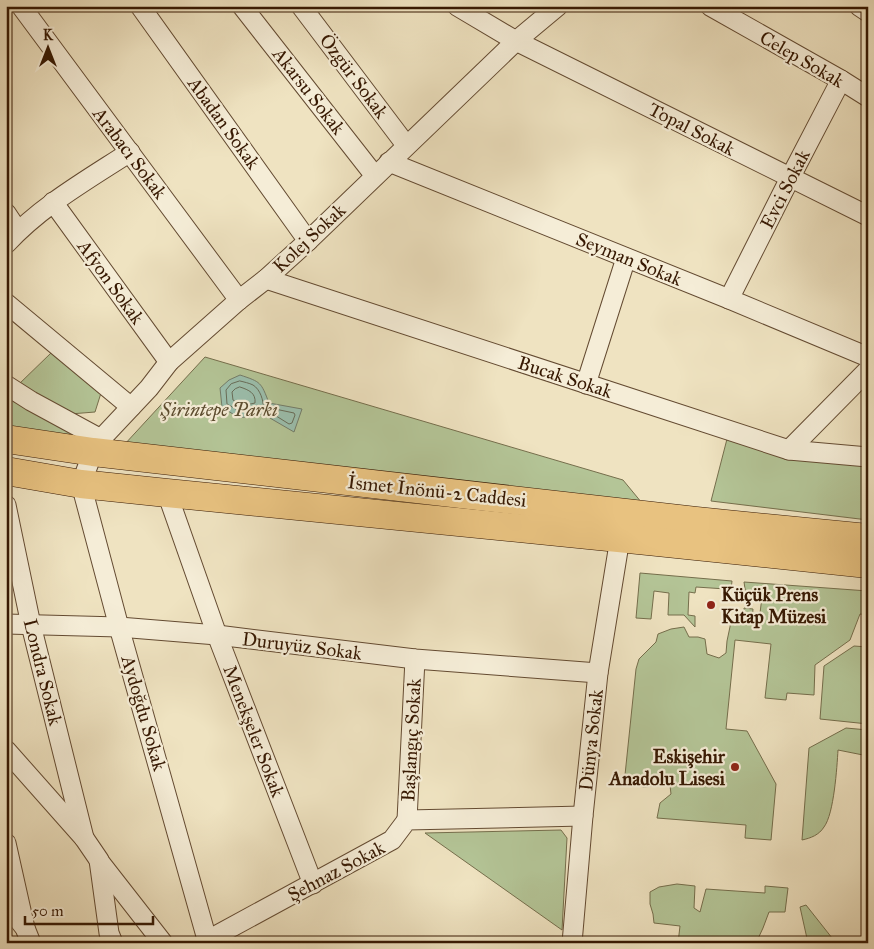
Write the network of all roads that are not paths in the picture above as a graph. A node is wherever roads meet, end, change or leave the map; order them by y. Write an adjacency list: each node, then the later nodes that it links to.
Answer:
1 (21, 6): 14 (street, Arabacı Sokak)
2 (140, 6): 22 (street, Abadan Sokak)
3 (242, 6): 16 (street, Akarsu Sokak)
4 (301, 6): 13 (street, Özgür Sokak)
5 (457, 6): 10 (street, Topal Sokak)
6 (558, 6): 10 (street, Kolej Sokak)
7 (710, 6): 11 (street, Celep Sokak)
8 (859, 6): 9 (street)
9 (868, 12)
10 (516, 41): 13 (street, Kolej Sokak); 17 (street, Topal Sokak)
11 (841, 80): 12 (street, Celep Sokak); 17 (street, Evci Sokak)
12 (868, 97)
13 (406, 145): 15 (street, Kolej Sokak)
14 (130, 152): 18 (street); 26 (street, Arabacı Sokak)
15 (389, 162): 16 (street, Kolej Sokak); 23 (street, Seyman Sokak)
16 (375, 176): 22 (street, Kolej Sokak)
17 (790, 178): 20 (street, Topal Sokak); 25 (street, Evci Sokak)
18 (54, 202): 21 (street); 29 (street, Afyon Sokak)
19 (6, 213): 21 (street)
20 (868, 216)
21 (12, 238)
22 (308, 240): 24 (street, Kolej Sokak)
23 (626, 258): 25 (street, Seyman Sokak); 31 (street)
24 (266, 279): 26 (street, Kolej Sokak); 31 (street, Bucak Sokak)
25 (730, 299): 28 (street, Seyman Sokak)
26 (239, 300): 29 (street, Kolej Sokak)
27 (6, 303): 33 (street)
28 (868, 357)
29 (169, 362): 33 (street, Kolej Sokak)
30 (868, 370): 36 (street)
31 (586, 384): 36 (street, Bucak Sokak)
32 (6, 385): 35 (street)
33 (130, 406): 35 (street, Kolej Sokak)
34 (6, 439): 35 (main road, İsmet İnönü-2 Caddesi)
35 (97, 445): 39 (street, Kolej Sokak); 43 (main road, İsmet İnönü-2 Caddesi)
36 (789, 450): 37 (street, Bucak Sokak)
37 (868, 457)
38 (6, 471): 39 (main road, İsmet İnönü-2 Caddesi)
39 (81, 484): 40 (main road, İsmet İnönü-2 Caddesi); 47 (street, Aydoğdu Sokak)
40 (167, 494): 42 (main road, İsmet İnönü-2 Caddesi); 48 (street, Menekşeler Sokak)
41 (6, 505): 46 (street, Londra Sokak)
42 (620, 538): 44 (main road, İsmet İnönü-2 Caddesi); 50 (street, Dünya Sokak)
43 (868, 538)
44 (868, 564)
45 (6, 624): 46 (street, Duruyüz Sokak)
46 (32, 625): 47 (street, Duruyüz Sokak); 54 (street, Londra Sokak)
47 (119, 627): 48 (street, Duruyüz Sokak); 60 (street, Aydoğdu Sokak)
48 (217, 636): 49 (street, Duruyüz Sokak); 57 (street, Menekşeler Sokak)
49 (415, 659): 50 (street, Duruyüz Sokak); 53 (street, Başlangıç Sokak)
50 (598, 673): 52 (street, Dünya Sokak)
51 (6, 750): 54 (street, Londra Sokak)
52 (583, 816): 53 (street); 63 (street, Dünya Sokak)
53 (407, 820): 57 (street, Şehnaz Sokak)
54 (84, 838): 56 (street, Londra Sokak)
55 (6, 843): 59 (street)
56 (99, 860): 61 (street, Londra Sokak); 62 (street)
57 (313, 884): 60 (street, Şehnaz Sokak)
58 (6, 904): 59 (street)
59 (28, 935)
60 (208, 942)
61 (113, 943)
62 (163, 943)
63 (572, 943)

